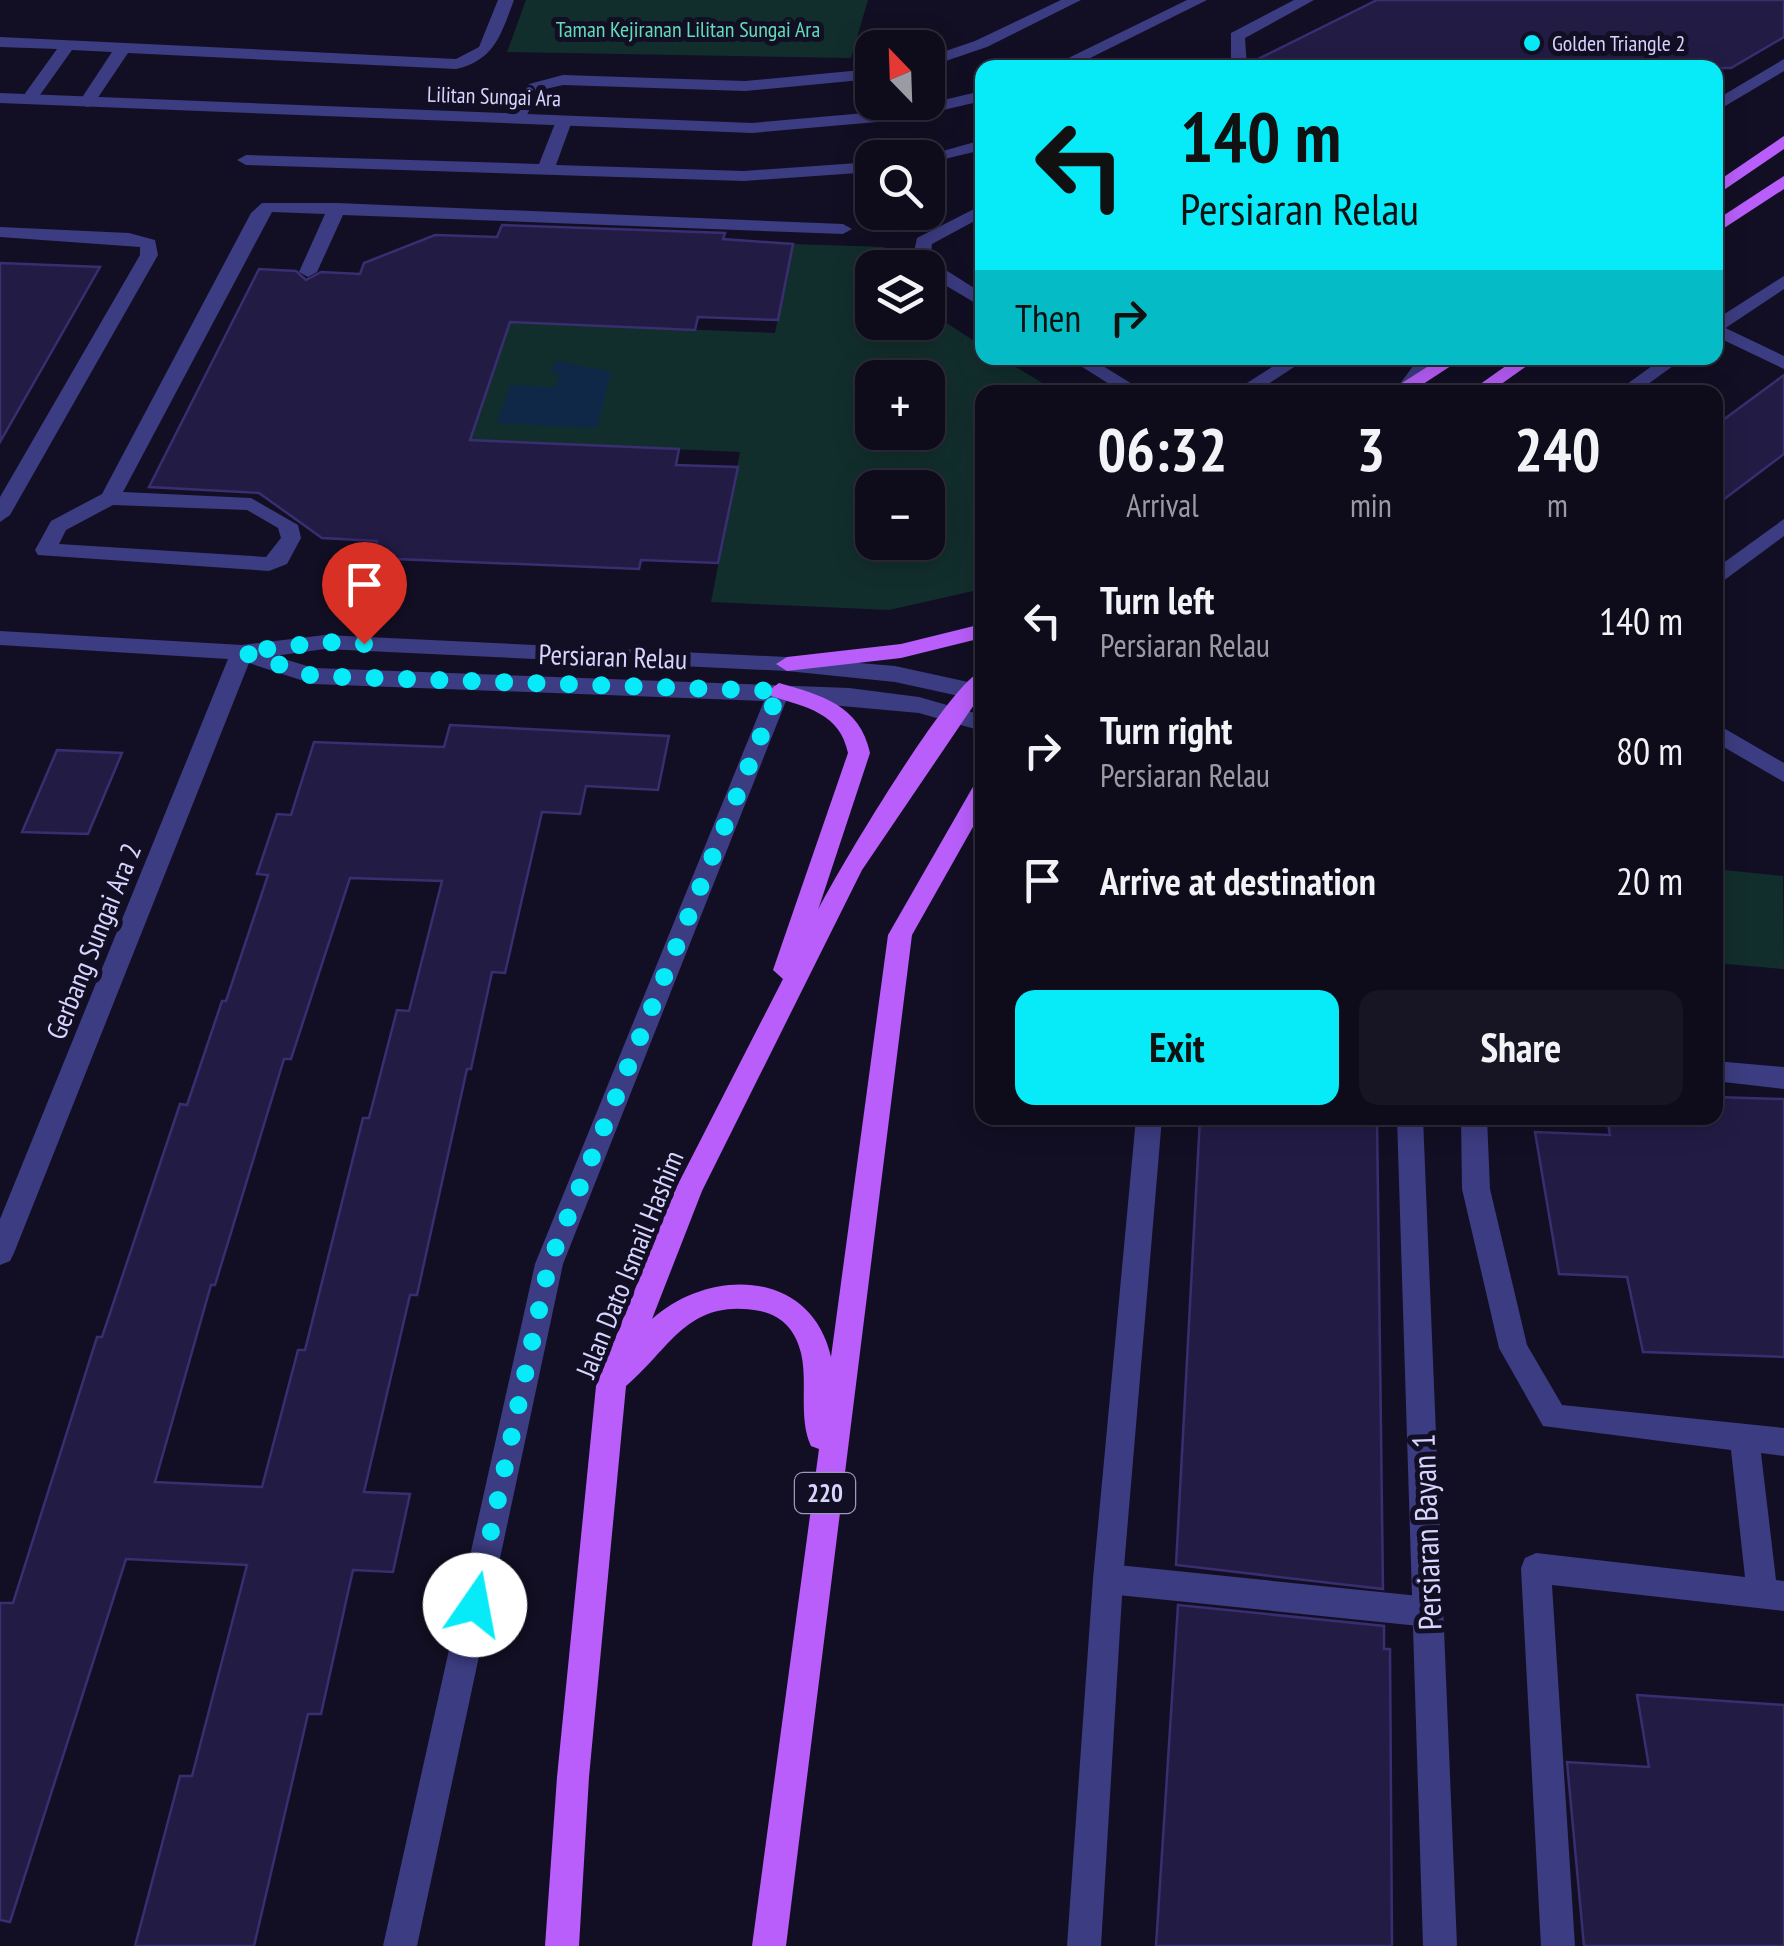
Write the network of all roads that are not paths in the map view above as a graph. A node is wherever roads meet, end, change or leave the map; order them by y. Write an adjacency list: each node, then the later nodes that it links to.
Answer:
1 (506, 0): 7 (street)
2 (1074, 0): 9 (street)
3 (1200, 0): 8 (street)
4 (1306, 0): 12 (street)
5 (0, 42): 6 (street)
6 (68, 45): 7 (street); 17 (street)
7 (124, 48): 18 (street)
8 (1086, 55): 10 (street); 11 (street)
9 (945, 56)
10 (1074, 60)
11 (1095, 60)
12 (1238, 60)
13 (1784, 64): 19 (street)
14 (855, 76): 20 (street)
15 (0, 98): 17 (street, Lilitan Sungai Ara)
16 (975, 98): 21 (street, Lilitan Sungai Ara)
17 (29, 100): 18 (street, Lilitan Sungai Ara)
18 (86, 102): 20 (street, Lilitan Sungai Ara)
19 (1723, 102)
20 (516, 120): 21 (street, Lilitan Sungai Ara)
21 (564, 121): 30 (street)
22 (1784, 141): 29 (main road)
23 (975, 146): 24 (street)
24 (945, 153)
25 (246, 160): 27 (street)
26 (855, 168): 30 (street)
27 (488, 169): 30 (street); 32 (street)
28 (1784, 181): 34 (main road)
29 (1723, 185)
30 (546, 188): 32 (street); 35 (street)
31 (337, 208): 32 (street); 38 (street); 57 (street)
32 (472, 214)
33 (975, 214): 37 (street)
34 (1723, 223)
35 (843, 229)
36 (0, 232): 58 (street)
37 (922, 250)
38 (308, 272)
39 (945, 279): 41 (street)
40 (1784, 281): 42 (street)
41 (975, 297)
42 (1723, 323)
43 (1723, 333): 44 (street)
44 (1784, 364)
45 (1089, 365): 51 (street)
46 (1287, 365): 52 (street)
47 (1423, 365): 53 (street)
48 (1443, 365): 54 (main road)
49 (1518, 365): 55 (main road)
50 (1665, 365): 56 (street)
51 (1123, 385)
52 (1255, 385)
53 (1405, 385)
54 (1410, 385)
55 (1488, 385)
56 (1635, 385)
57 (110, 498): 57 (street)
58 (0, 515)
59 (1784, 526): 60 (street)
60 (1723, 574)
61 (975, 634): 64 (main road)
62 (0, 638): 63 (street, Persiaran Relau)
63 (242, 652): 64 (street, Persiaran Relau); 64 (street, Persiaran Relau); 78 (street, Gerbang Sungai Ara 2)
64 (783, 678): 65 (street, Persiaran Relau); 67 (street, Persiaran Relau); 74 (main road); 86 (street)
65 (975, 686)
66 (975, 691): 67 (main road, Jalan Dato Ismail Hashim)
67 (954, 713): 68 (street, Persiaran Relau); 74 (main road, Jalan Dato Ismail Hashim)
68 (975, 720)
69 (1723, 736): 70 (street)
70 (1784, 774)
71 (975, 803): 82 (main road, 220)
72 (1723, 1071): 73 (street)
73 (1784, 1078)
74 (746, 1079): 79 (main road, Jalan Dato Ismail Hashim)
75 (1148, 1125): 83 (street)
76 (1410, 1125): 85 (street, Persiaran Bayan 1)
77 (1474, 1125): 80 (street)
78 (0, 1253)
79 (611, 1386): 82 (main road); 87 (main road, Jalan Dato Ismail Hashim)
80 (1744, 1438): 81 (street); 84 (street)
81 (1784, 1442)
82 (825, 1498): 88 (main road, 220)
83 (1108, 1580): 85 (street); 89 (street)
84 (1773, 1595): 91 (street)
85 (1428, 1612): 90 (street, Persiaran Bayan 1)
86 (400, 1946)
87 (562, 1946)
88 (769, 1946)
89 (1084, 1946)
90 (1440, 1946)
91 (1558, 1946)

